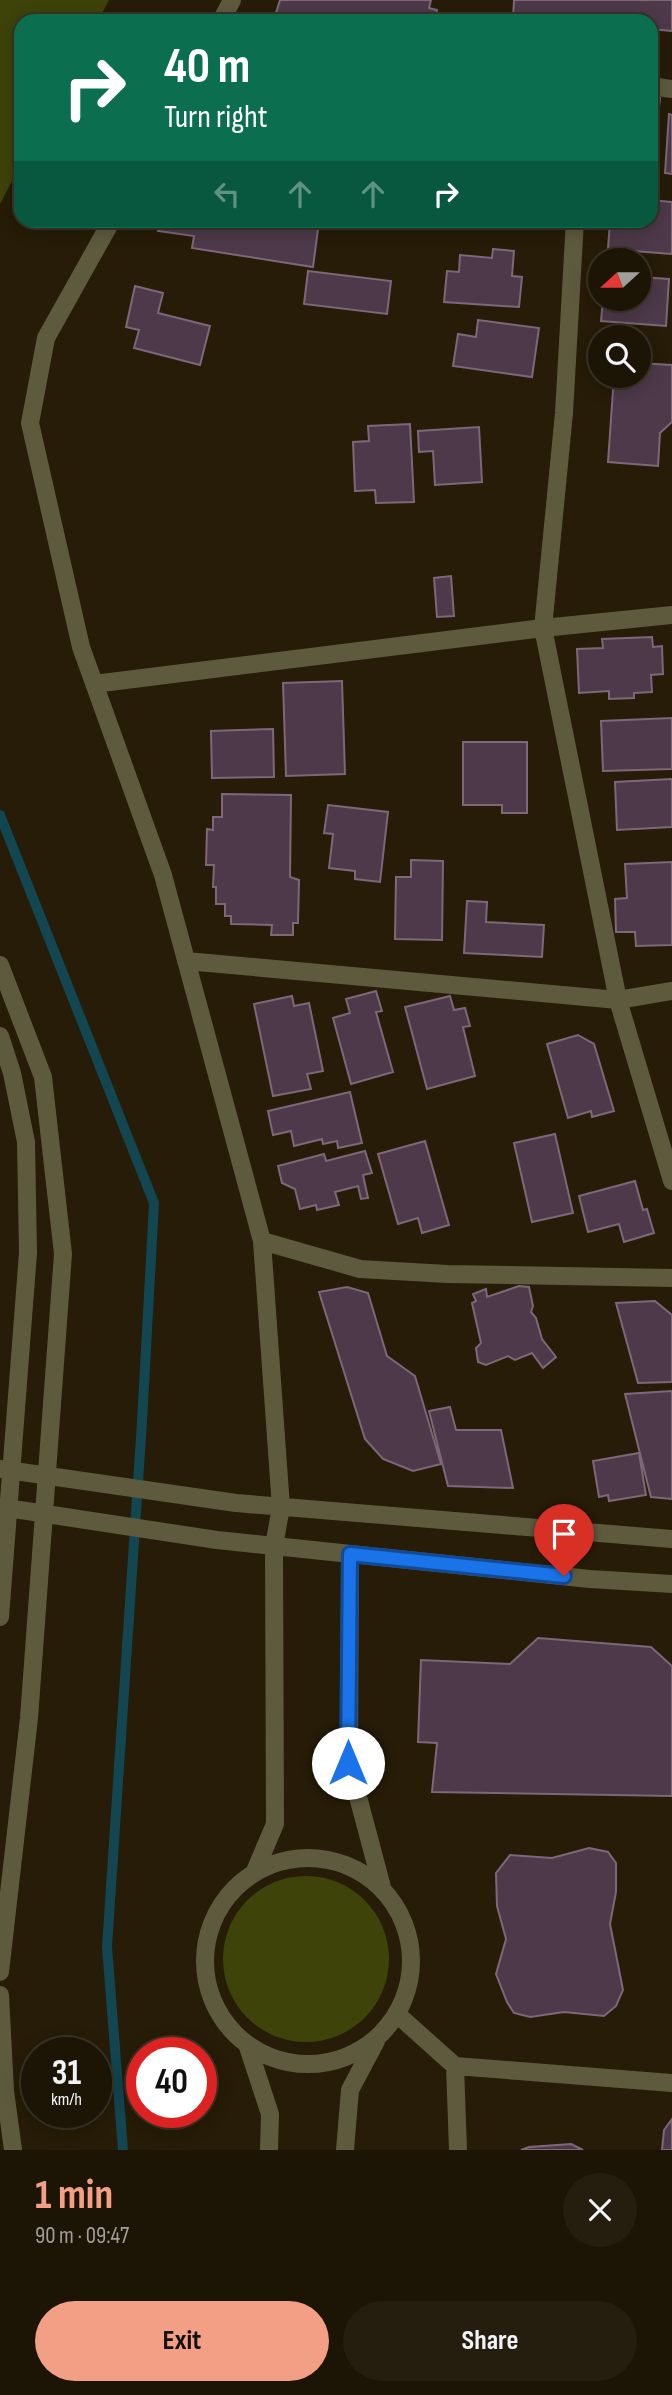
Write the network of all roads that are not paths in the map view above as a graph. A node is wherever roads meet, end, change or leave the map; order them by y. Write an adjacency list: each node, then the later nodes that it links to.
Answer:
1 (108, 228): 5 (street)
2 (575, 228): 4 (street)
3 (672, 615): 4 (street)
4 (543, 628): 5 (street); 9 (street)
5 (94, 684): 6 (street)
6 (186, 961): 9 (street); 12 (street)
7 (0, 965): 15 (street)
8 (672, 991): 9 (street)
9 (618, 1000): 11 (street)
10 (0, 1036): 14 (street)
11 (672, 1181)
12 (262, 1241): 13 (street); 16 (street)
13 (672, 1278)
14 (6, 1469): 15 (street); 17 (street)
15 (45, 1475): 16 (street); 18 (street)
16 (281, 1507): 19 (street); 20 (street)
17 (4, 1508): 18 (street); 23 (street)
18 (45, 1513): 20 (street); 26 (street)
19 (672, 1539)
20 (274, 1546): 21 (street); 24 (street)
21 (350, 1554): 22 (street); 25 (street)
22 (672, 1584)
23 (0, 1617)
24 (255, 1871): 25 (street); 30 (street)
25 (382, 1887): 28 (street)
26 (0, 1972)
27 (0, 1995): 33 (street)
28 (398, 2015): 29 (street); 31 (street)
29 (376, 2041): 30 (street); 35 (street)
30 (248, 2047): 34 (street)
31 (455, 2066): 32 (street); 36 (street)
32 (672, 2083)
33 (13, 2150)
34 (270, 2150)
35 (345, 2150)
36 (458, 2150)

